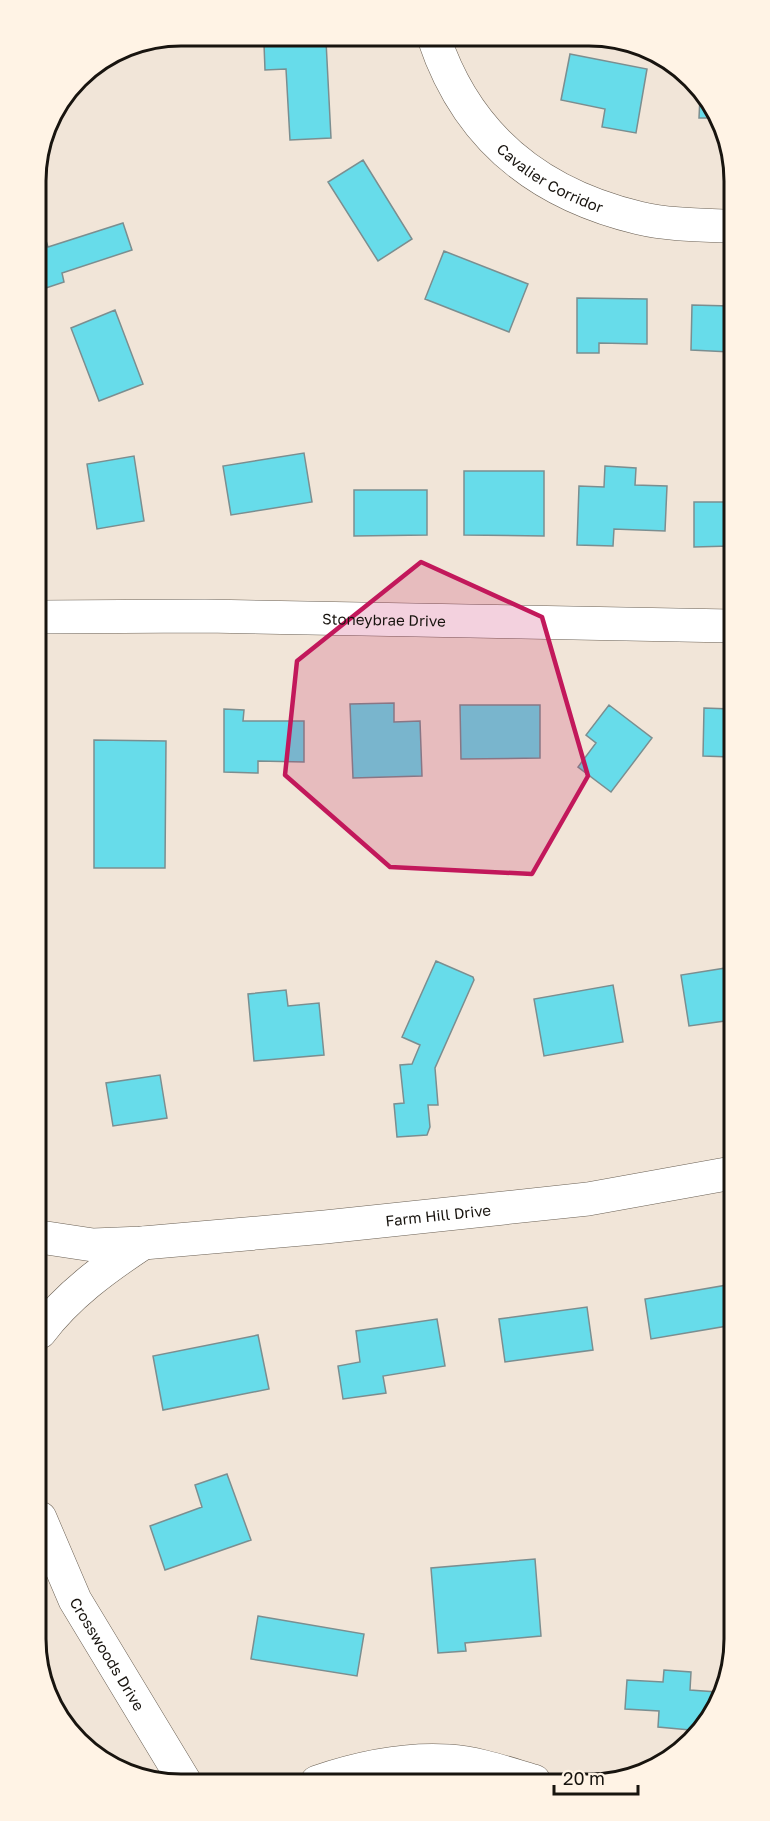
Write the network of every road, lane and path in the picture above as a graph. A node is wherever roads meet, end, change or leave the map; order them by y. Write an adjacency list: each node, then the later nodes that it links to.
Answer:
1 (437, 46): 2 (street, Cavalier Corridor)
2 (724, 226)
3 (47, 617): 4 (street, Stoneybrae Drive)
4 (724, 626)
5 (723, 1175): 7 (street, Farm Hill Drive)
6 (46, 1238): 7 (street)
7 (143, 1243): 8 (street)
8 (46, 1324)
9 (46, 1532): 10 (street, Crosswoods Drive)
10 (180, 1774)
11 (348, 1774): 12 (street)
12 (511, 1774)

